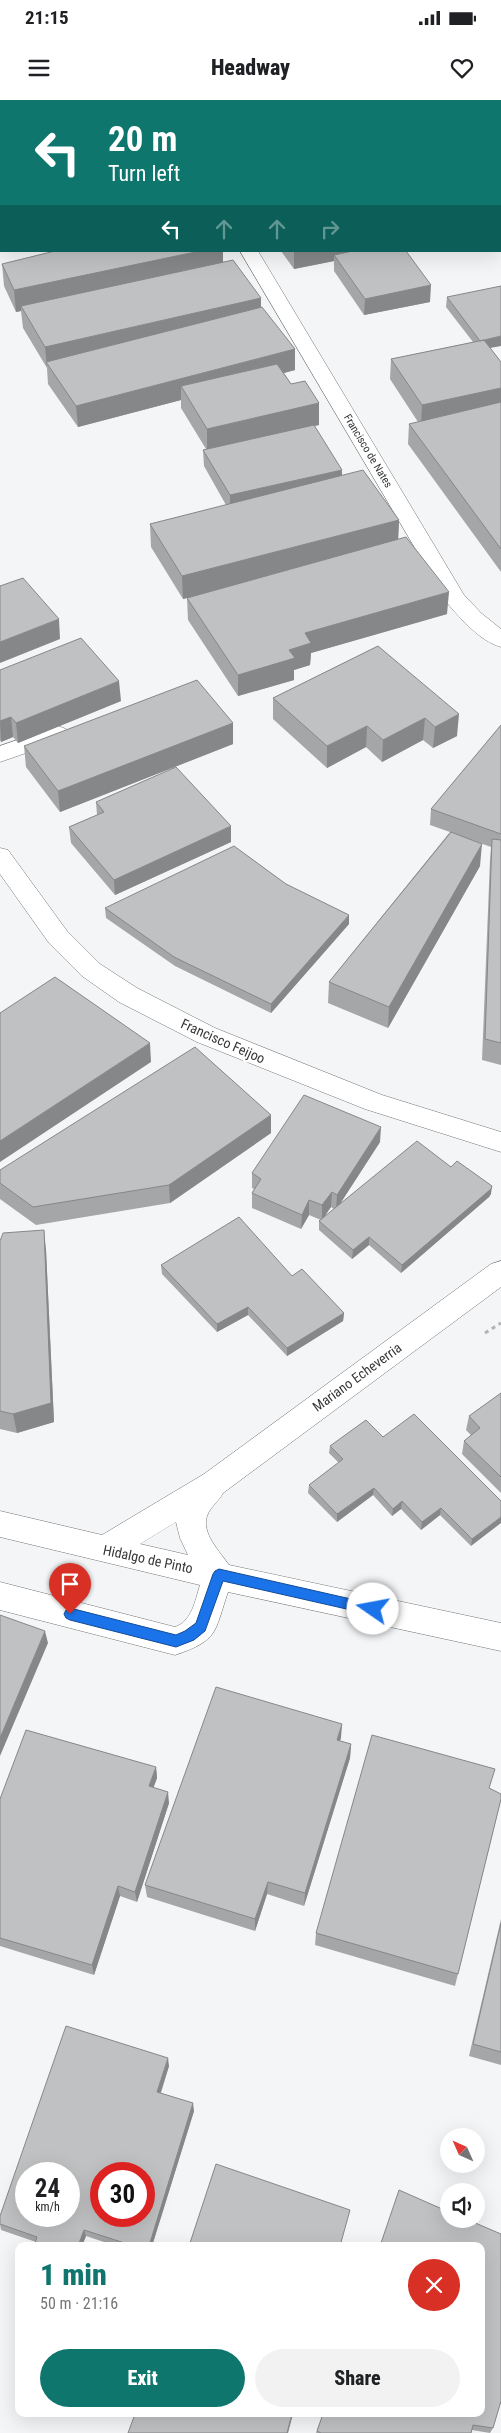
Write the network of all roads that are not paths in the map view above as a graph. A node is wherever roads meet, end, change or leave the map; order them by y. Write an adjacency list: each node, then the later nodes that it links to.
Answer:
1 (250, 252): 2 (street, Francisco de Nates)
2 (501, 640)
3 (74, 728): 4 (street)
4 (0, 754)
5 (0, 856): 6 (street, Francisco Feijoo)
6 (501, 1142)
7 (501, 1272): 8 (street, Mariano Echeverria)
8 (214, 1483): 10 (street, Mariano Echeverria); 11 (street, Mariano Echeverria)
9 (0, 1524): 10 (street, Hidalgo de Pinto)
10 (104, 1550): 11 (street, Hidalgo de Pinto)
11 (219, 1574): 12 (street); 13 (street, Hidalgo de Pinto)
12 (0, 1596)
13 (501, 1637)

